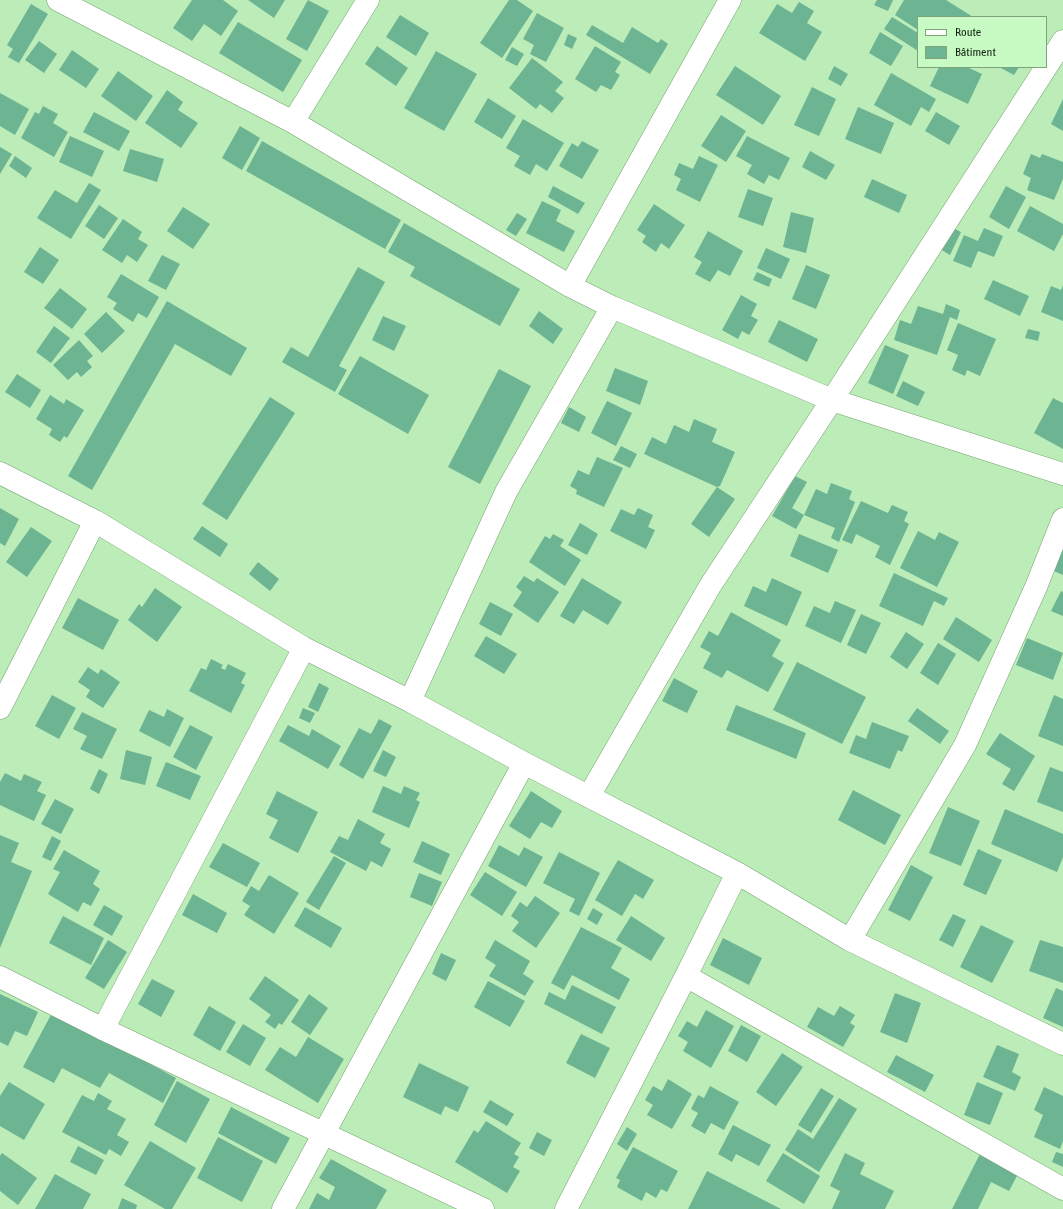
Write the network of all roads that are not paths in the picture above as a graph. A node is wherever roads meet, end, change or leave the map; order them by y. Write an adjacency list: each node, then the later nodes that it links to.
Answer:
1 (58, 0): 7 (street)
2 (368, 0): 7 (street)
3 (730, 0): 8 (street)
4 (1063, 41): 5 (street)
5 (1047, 66)
6 (1046, 68): 10 (street)
7 (294, 122): 8 (street)
8 (570, 286): 9 (street)
9 (612, 307): 10 (street); 16 (street)
10 (832, 400): 12 (street); 19 (street)
11 (0, 473): 14 (street)
12 (1063, 474)
13 (1063, 519): 21 (street)
14 (95, 522): 15 (street); 17 (street)
15 (304, 648): 16 (street); 24 (street)
16 (410, 701): 18 (street)
17 (0, 708)
18 (524, 763): 19 (street); 26 (street)
19 (589, 796): 20 (street)
20 (737, 873): 21 (street); 22 (street)
21 (850, 940): 25 (street)
22 (686, 976): 27 (street); 30 (street)
23 (0, 977): 24 (street)
24 (103, 1029): 26 (street)
25 (1063, 1044)
26 (324, 1133): 28 (street); 29 (street)
27 (1063, 1189)
28 (283, 1209)
29 (483, 1209)
30 (566, 1209)

